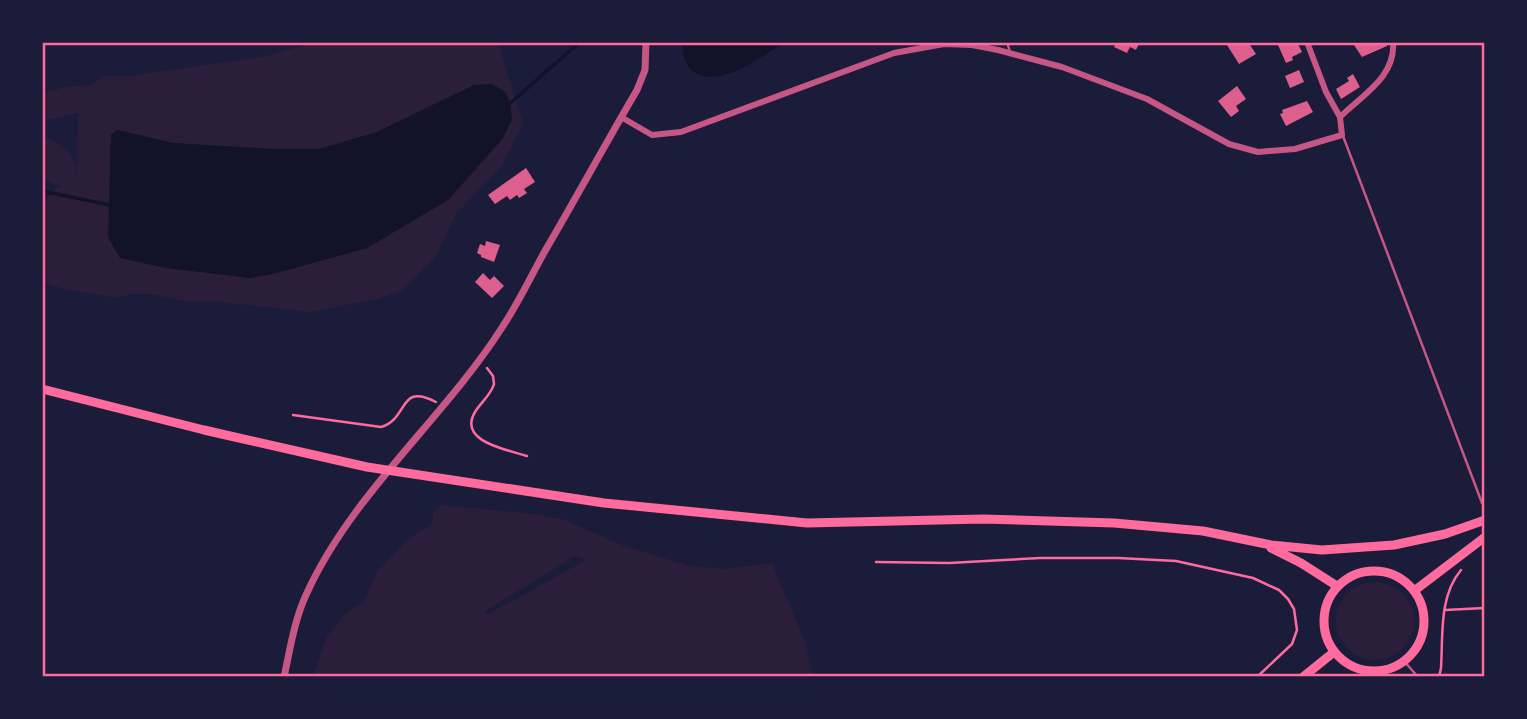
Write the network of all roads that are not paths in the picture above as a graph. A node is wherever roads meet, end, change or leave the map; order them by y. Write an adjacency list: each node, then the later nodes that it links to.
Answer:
1 (646, 42): 6 (street)
2 (1007, 42): 5 (lane)
3 (1307, 42): 7 (street)
4 (1393, 42): 7 (street)
5 (1010, 53): 6 (street); 8 (street)
6 (621, 117): 18 (street)
7 (1340, 117): 8 (street)
8 (1342, 135): 10 (lane)
9 (42, 389): 13 (main road)
10 (1482, 503)
11 (1485, 520): 13 (main road)
12 (1485, 537): 15 (main road)
13 (1253, 541): 14 (main road)
14 (1337, 586): 15 (main road); 16 (main road)
15 (1414, 590): 17 (main road)
16 (1334, 652): 17 (main road); 19 (main road)
17 (1404, 661): 20 (lane)
18 (284, 677)
19 (1303, 677)
20 (1418, 677)

